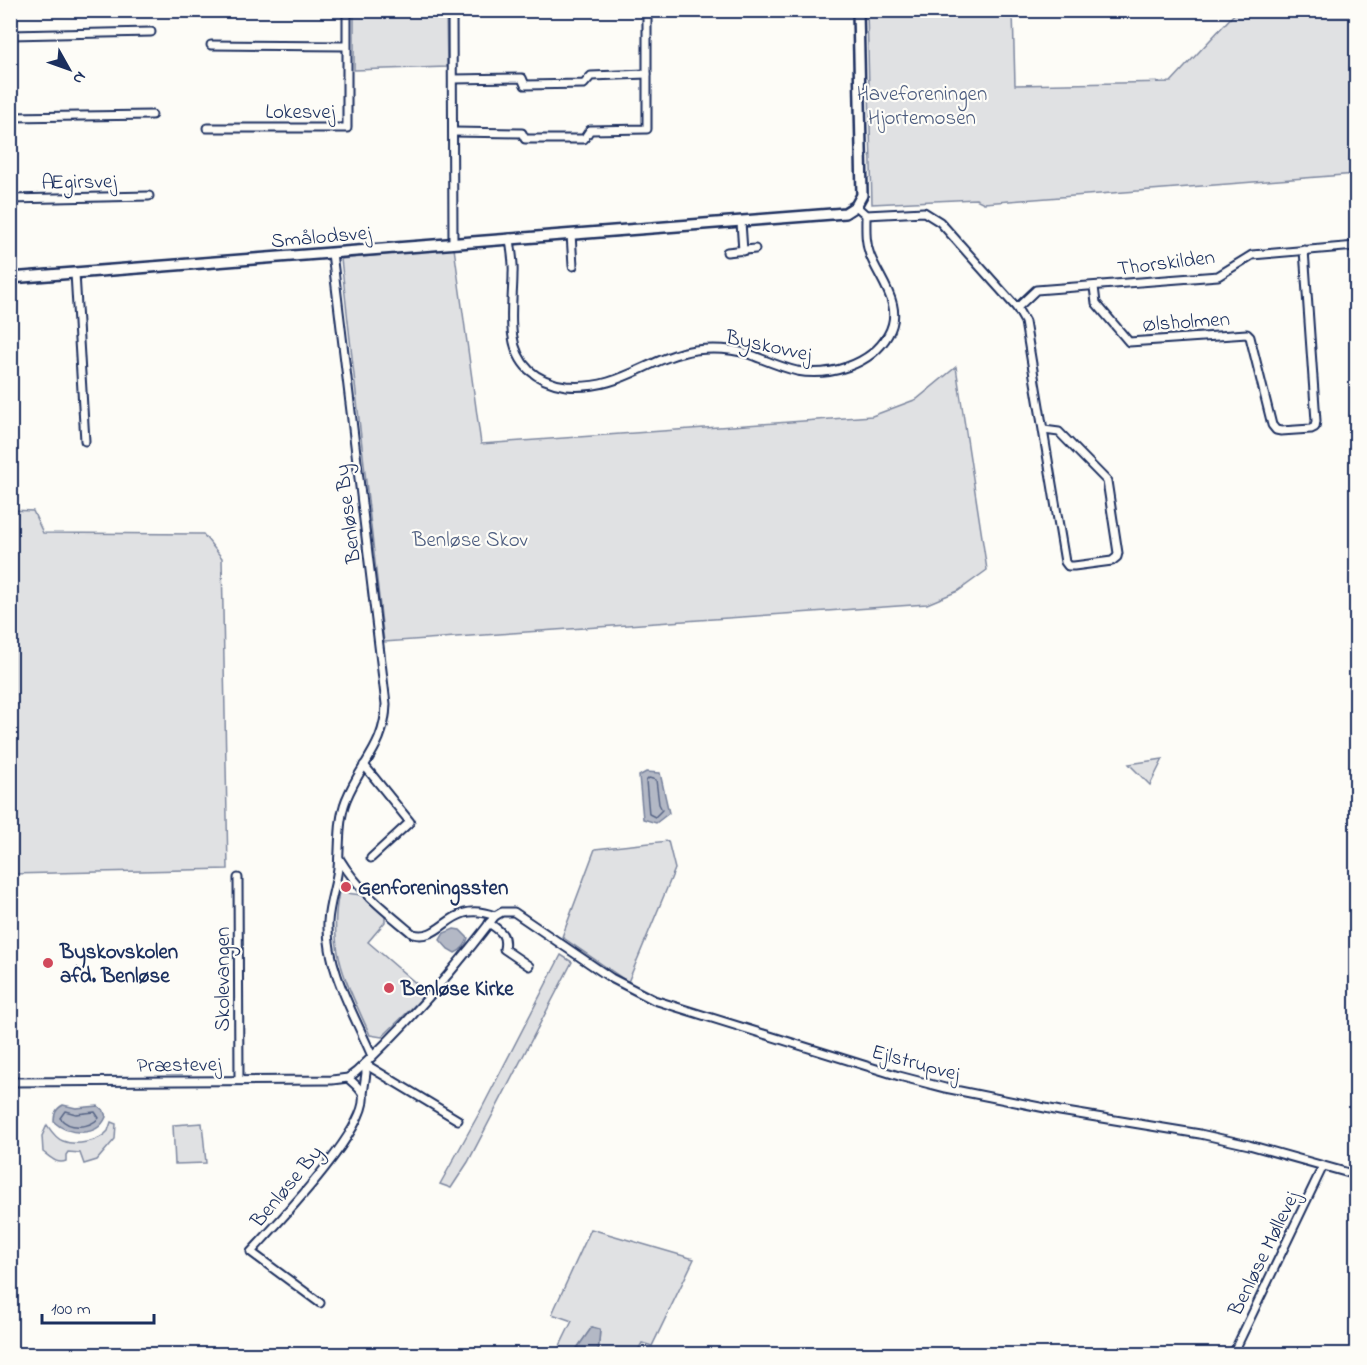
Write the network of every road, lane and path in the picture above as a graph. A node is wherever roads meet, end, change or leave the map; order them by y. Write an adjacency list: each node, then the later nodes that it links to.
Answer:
1 (347, 10): 8 (street, Lokesvej)
2 (452, 10): 10 (street)
3 (647, 10): 9 (street)
4 (858, 10): 17 (street)
5 (152, 32): 6 (street)
6 (10, 35)
7 (211, 45): 8 (street)
8 (346, 46): 13 (street, Lokesvej)
9 (647, 74): 10 (street); 14 (street)
10 (453, 79): 14 (street)
11 (152, 115): 12 (street)
12 (10, 117)
13 (207, 128)
14 (453, 132): 22 (street)
15 (149, 196): 16 (street, Ægirsvej)
16 (10, 200)
17 (855, 206): 18 (street); 19 (street, Smålodsvej)
18 (866, 215): 21 (street, Byskovvej); 33 (street)
19 (741, 222): 20 (street, Smålodsvej); 26 (street)
20 (571, 234): 21 (street, Smålodsvej); 29 (street)
21 (510, 238): 22 (street, Smålodsvej)
22 (453, 243): 28 (street, Smålodsvej)
23 (1356, 246): 25 (street, Thorskilden)
24 (755, 249): 26 (street)
25 (1304, 250): 32 (street, Thorskilden); 32 (street, Ølsholmen)
26 (743, 251): 27 (street)
27 (727, 252)
28 (332, 253): 30 (street, Smålodsvej); 36 (street, Benløse By)
29 (573, 266)
30 (75, 273): 31 (street, Smålodsvej); 35 (street)
31 (10, 278)
32 (1094, 287): 33 (street, Thorskilden)
33 (1017, 308): 34 (street)
34 (1044, 430): 34 (street)
35 (85, 441)
36 (364, 765): 37 (street, Benløse By); 38 (street)
37 (339, 858): 39 (street); 41 (street, Benløse By)
38 (371, 858)
39 (350, 876): 41 (street); 42 (street)
40 (238, 878): 48 (street, Skolevangen)
41 (337, 879): 45 (street, Benløse By)
42 (495, 916): 43 (street); 52 (street, Ejlstrupvej)
43 (489, 923): 44 (street); 45 (street)
44 (529, 966)
45 (372, 1056): 46 (street)
46 (365, 1064): 47 (street); 50 (street, Benløse By); 51 (street)
47 (348, 1078): 48 (street, Præstevej); 50 (street)
48 (239, 1080): 49 (street, Præstevej)
49 (10, 1082)
50 (363, 1096): 54 (street, Benløse By)
51 (458, 1120)
52 (1323, 1166): 53 (street, Ejlstrupvej); 55 (street, Benløse Møllevej)
53 (1356, 1175)
54 (320, 1304)
55 (1233, 1354)

